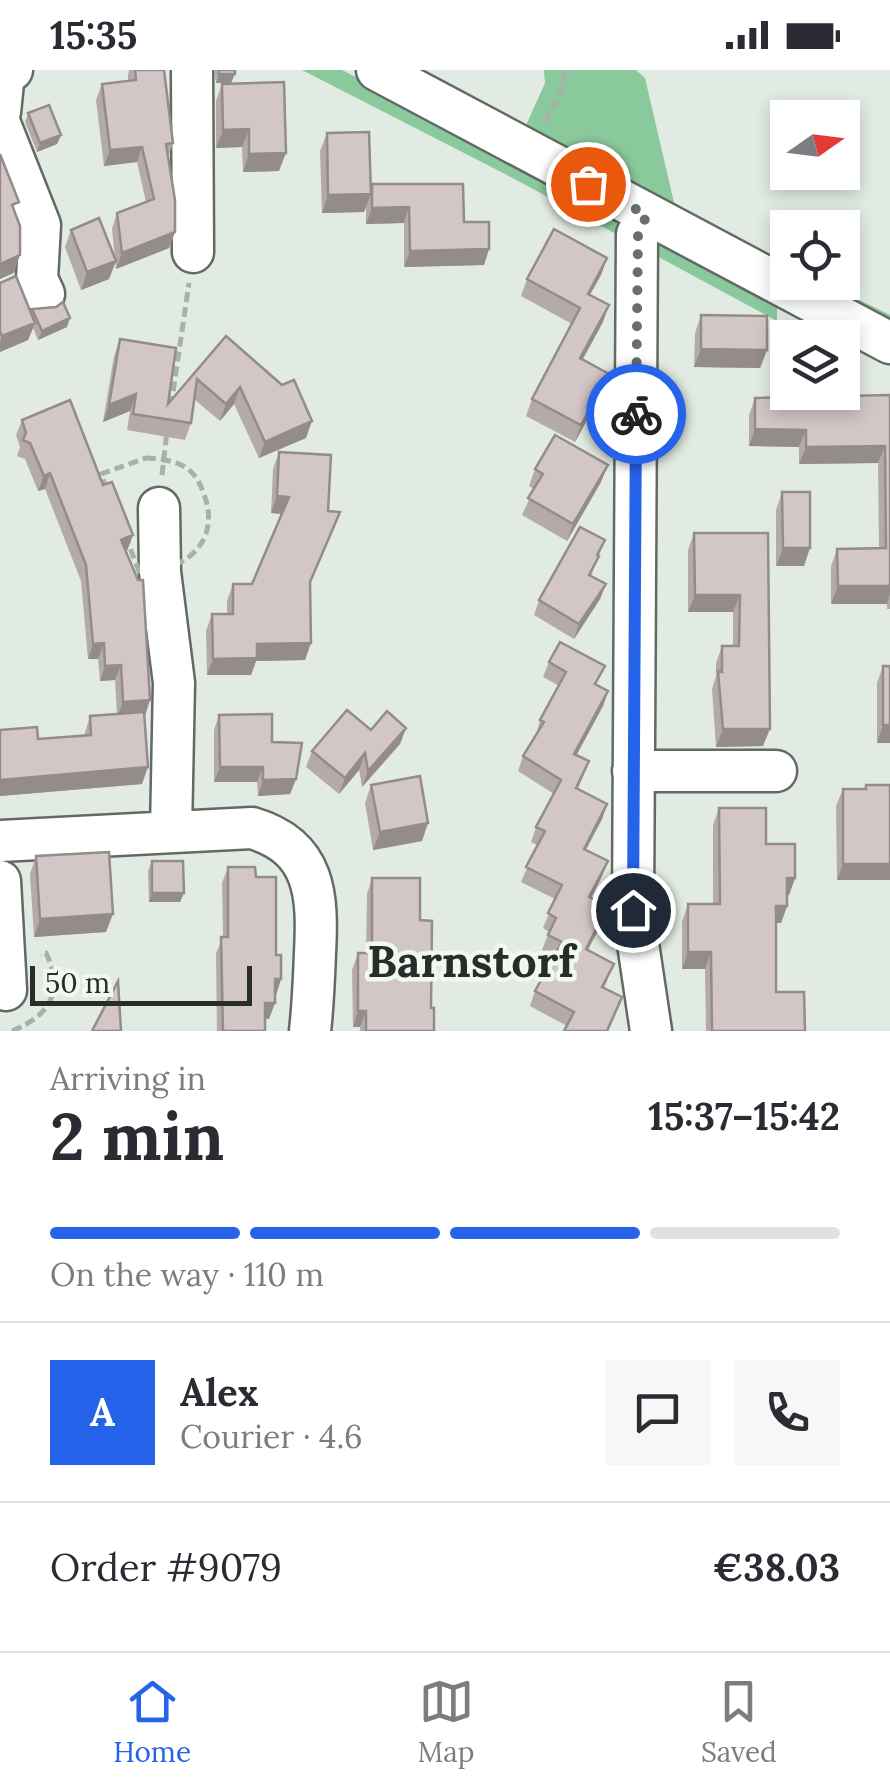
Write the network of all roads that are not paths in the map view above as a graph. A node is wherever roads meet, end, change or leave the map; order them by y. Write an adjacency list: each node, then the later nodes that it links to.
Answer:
1 (12, 70): 4 (street)
2 (192, 70): 7 (street)
3 (377, 70): 6 (street)
4 (0, 112)
5 (0, 124): 8 (street)
6 (647, 215): 9 (street); 11 (street)
7 (193, 252)
8 (44, 294)
9 (890, 342)
10 (159, 508): 13 (street)
11 (633, 771): 12 (street); 18 (street)
12 (776, 771)
13 (171, 831): 14 (street); 17 (street)
14 (0, 841)
15 (0, 882): 16 (street)
16 (6, 990)
17 (310, 1031)
18 (651, 1031)

